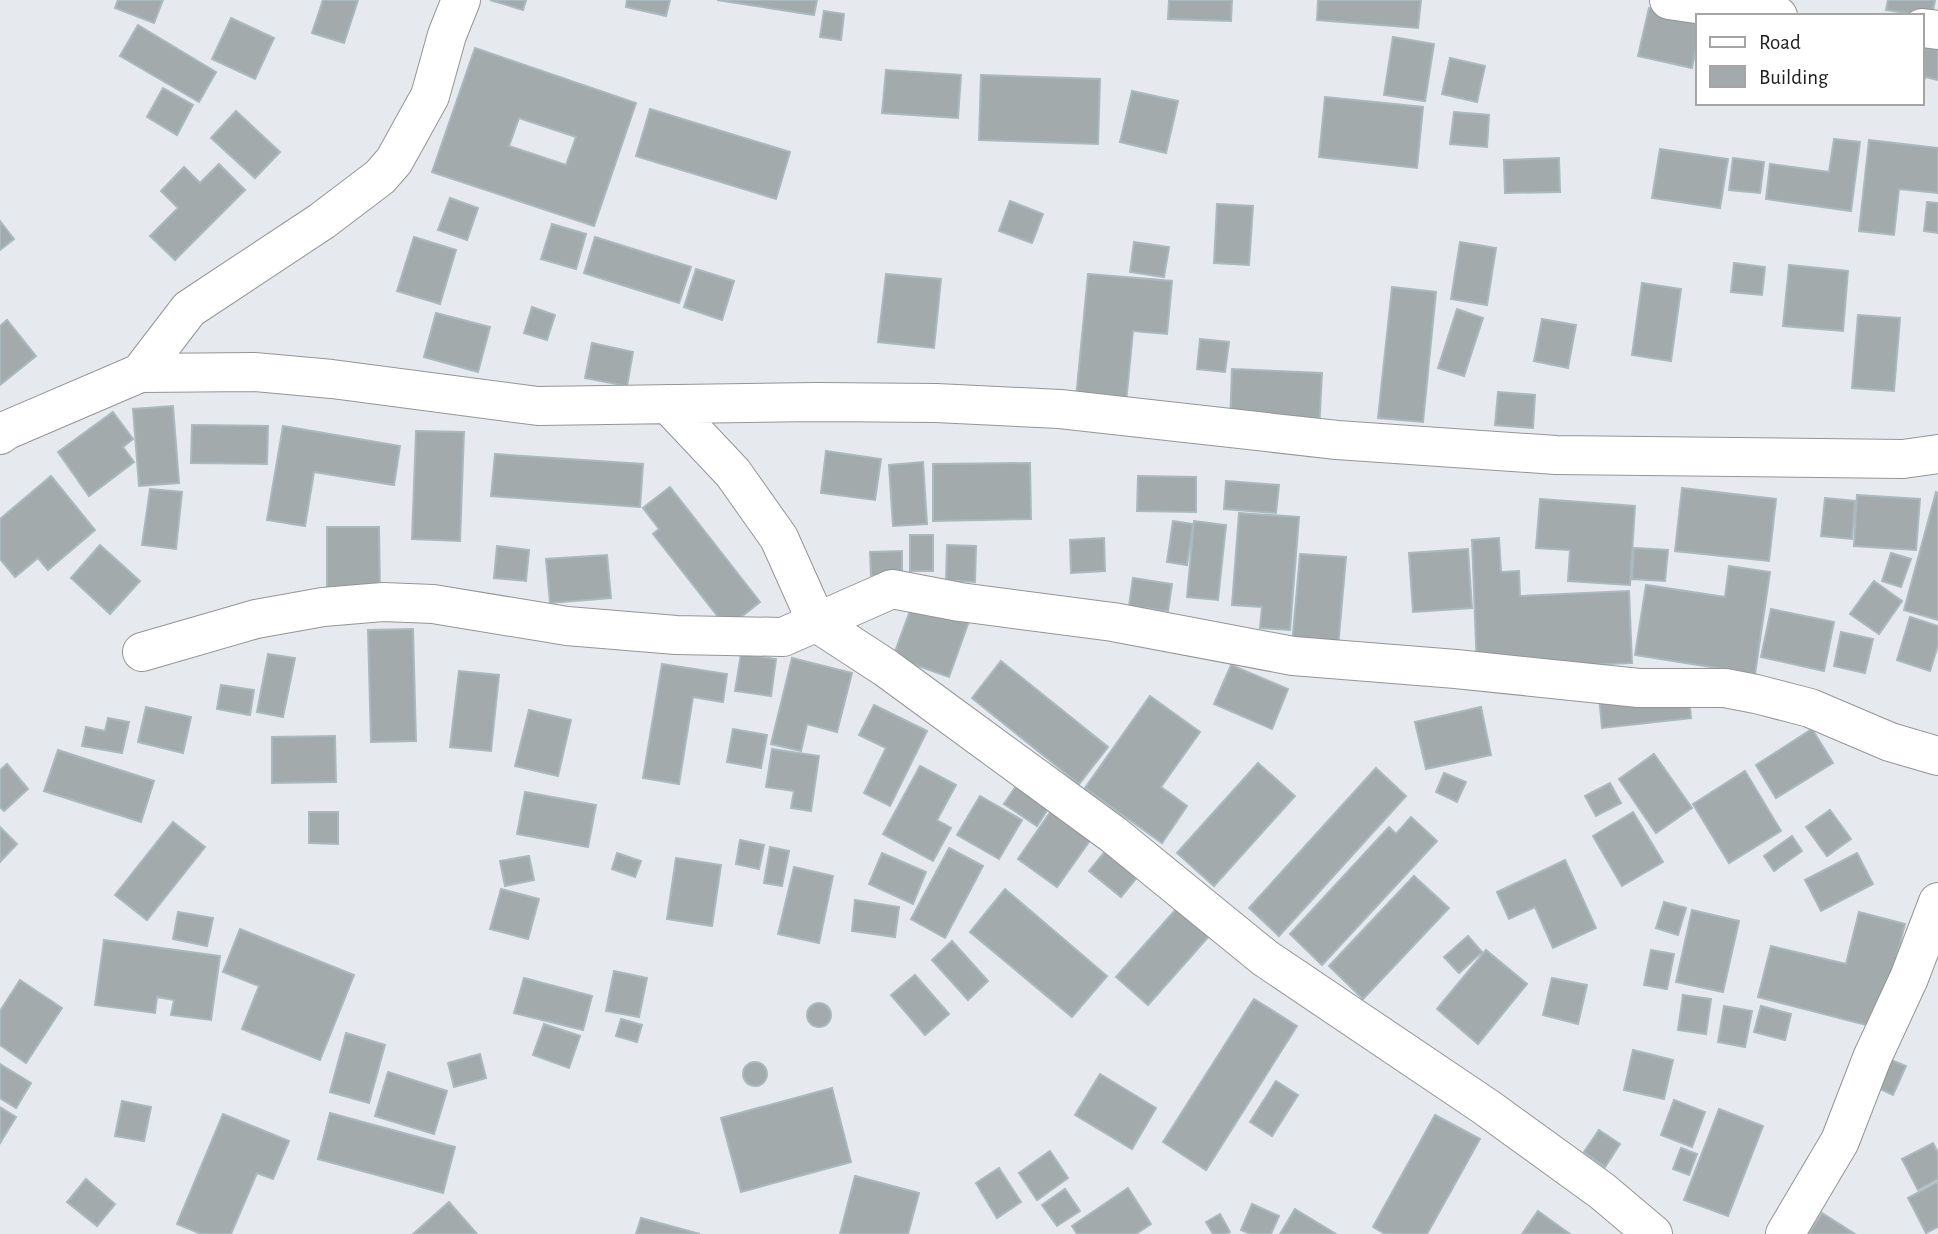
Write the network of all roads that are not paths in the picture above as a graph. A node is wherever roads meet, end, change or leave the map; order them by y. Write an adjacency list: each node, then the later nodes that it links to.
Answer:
1 (461, 0): 4 (street)
2 (1668, 0): 3 (street)
3 (1764, 14)
4 (140, 373): 5 (street); 6 (street)
5 (668, 404): 7 (street); 8 (street)
6 (0, 435)
7 (1938, 454)
8 (817, 623): 9 (street); 10 (street); 12 (street)
9 (142, 652)
10 (1938, 757)
11 (1938, 902): 13 (street)
12 (1653, 1234)
13 (1786, 1234)

